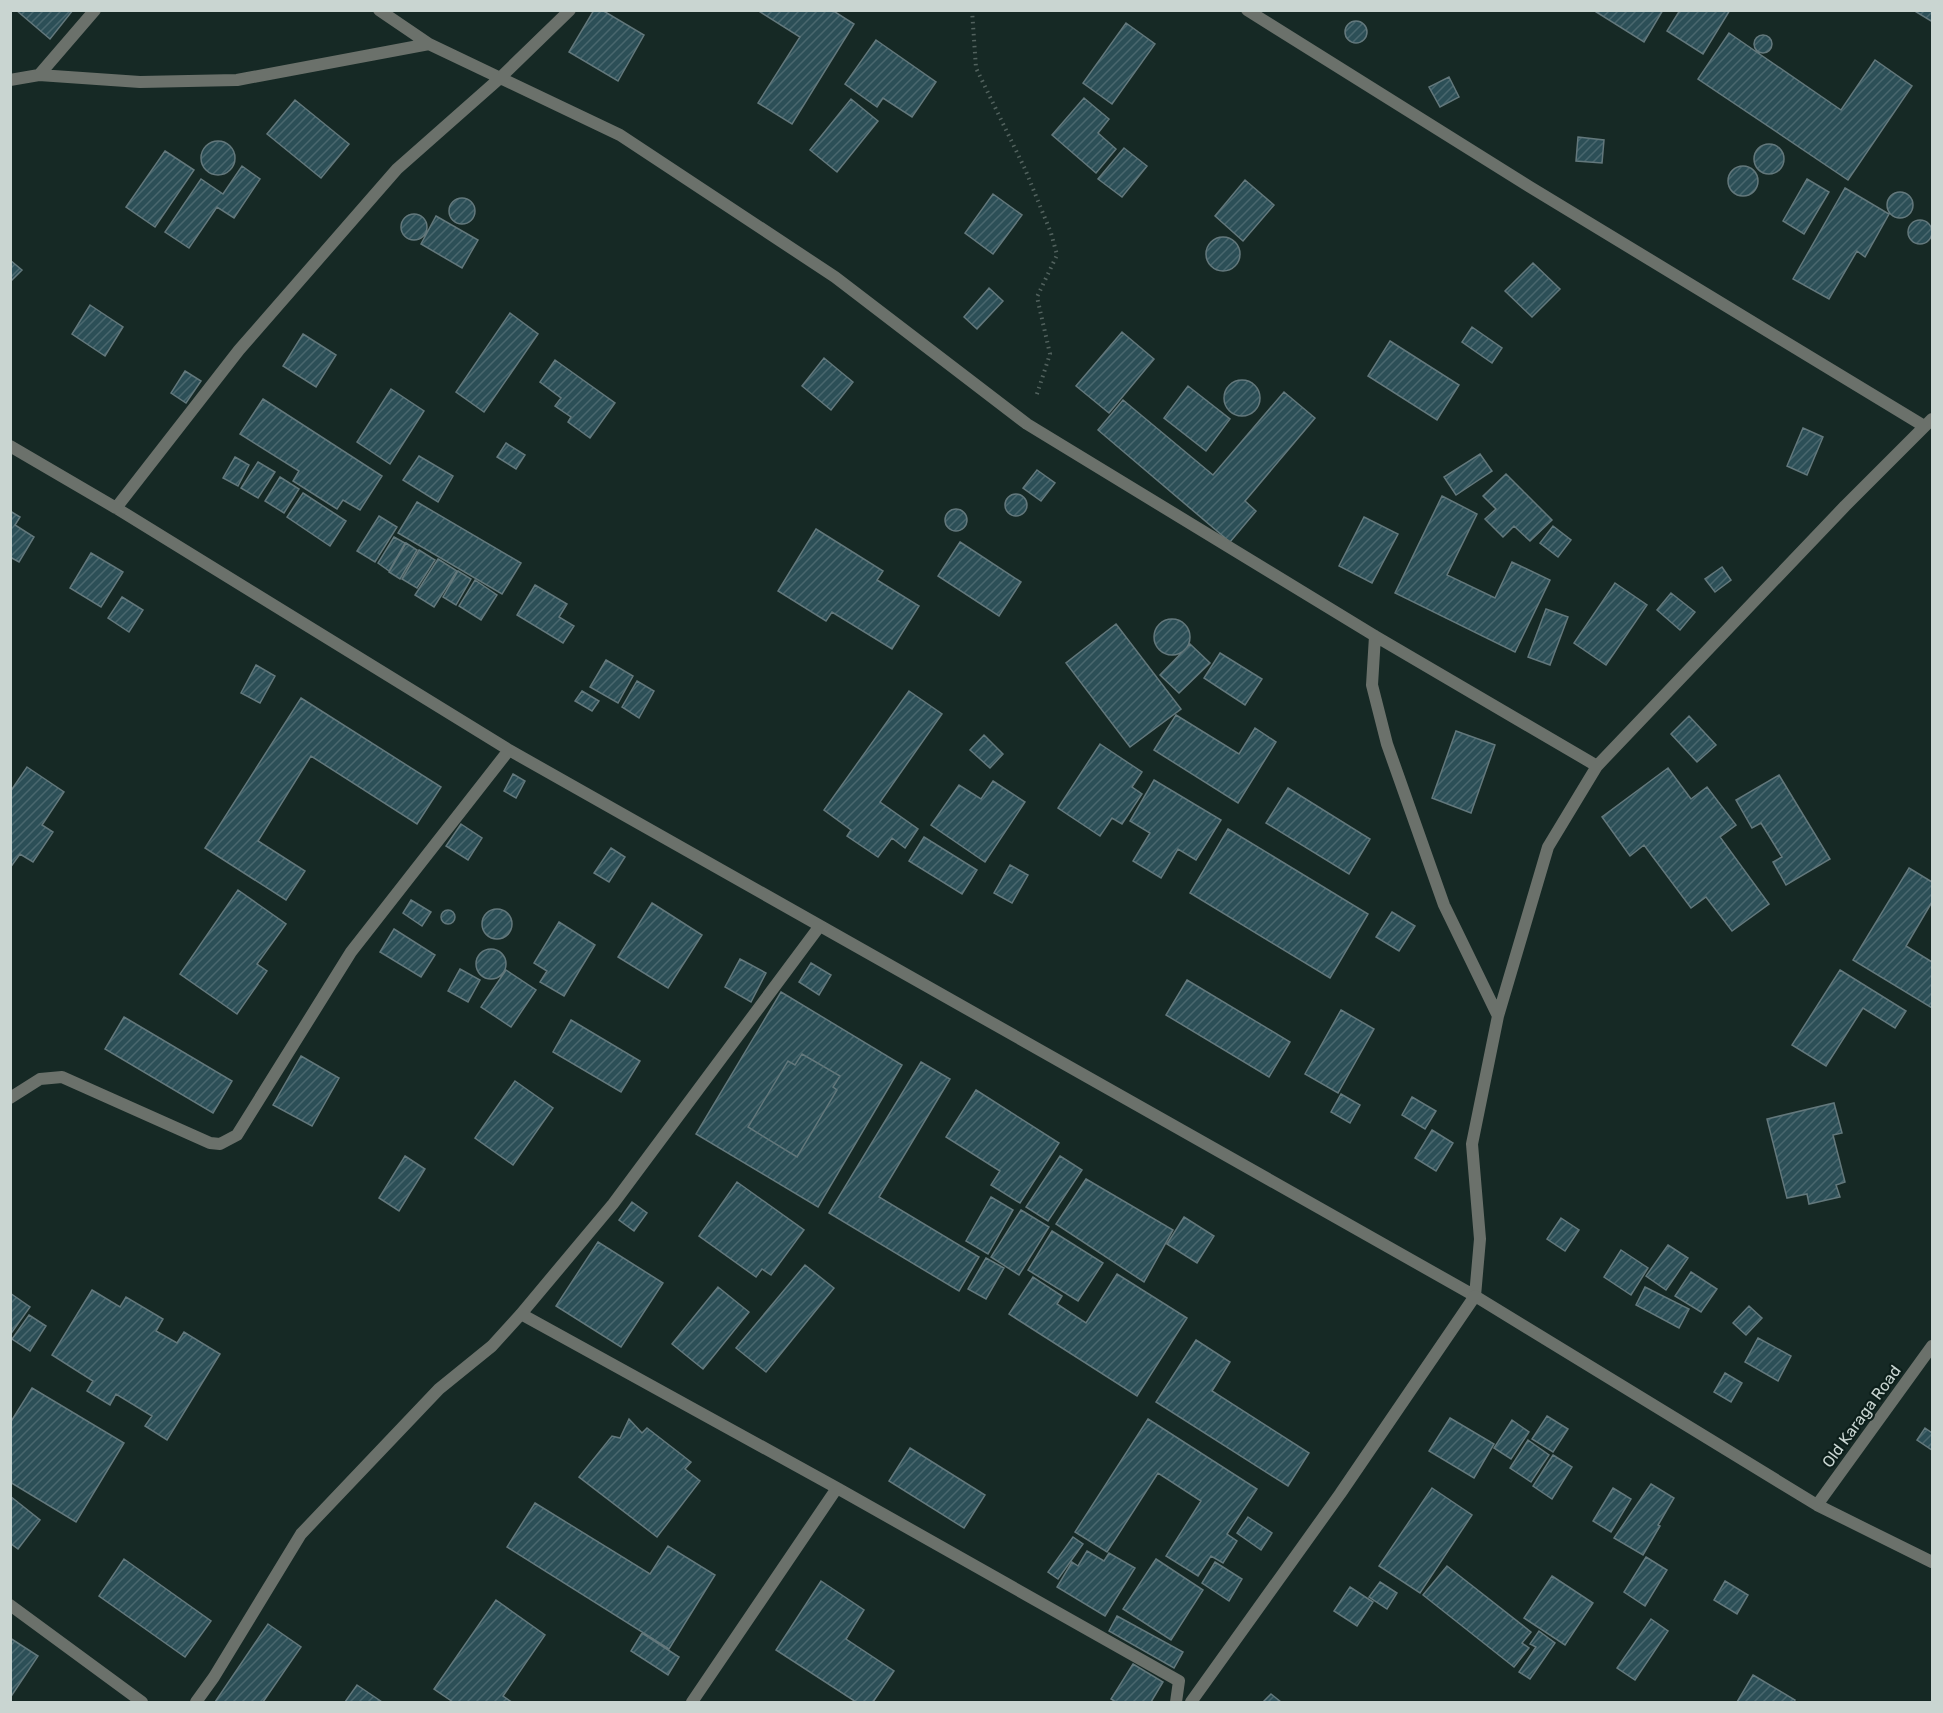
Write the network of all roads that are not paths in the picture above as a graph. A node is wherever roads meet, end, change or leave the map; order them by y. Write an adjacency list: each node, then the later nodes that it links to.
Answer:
1 (96, 10): 6 (street)
2 (379, 10): 5 (street)
3 (570, 10): 7 (street)
4 (1247, 10): 9 (street)
5 (429, 44): 6 (street); 7 (street)
6 (39, 75): 8 (street)
7 (500, 78): 11 (street); 12 (street)
8 (10, 80)
9 (1928, 423): 14 (street)
10 (10, 446): 11 (street)
11 (116, 508): 13 (street)
12 (1375, 636): 14 (street); 16 (street)
13 (509, 750): 15 (street); 17 (street)
14 (1596, 766): 16 (street)
15 (819, 927): 18 (street); 19 (street)
16 (1498, 1016): 18 (street)
17 (10, 1098)
18 (1475, 1296): 22 (street); 29 (street)
19 (521, 1314): 21 (street); 26 (street)
20 (1932, 1346): 22 (street, Old Karaga Road)
21 (837, 1488): 27 (street); 28 (street)
22 (1817, 1505): 23 (street)
23 (1932, 1562)
24 (10, 1605): 25 (street)
25 (142, 1702)
26 (196, 1702)
27 (692, 1702)
28 (1176, 1702)
29 (1191, 1702)

